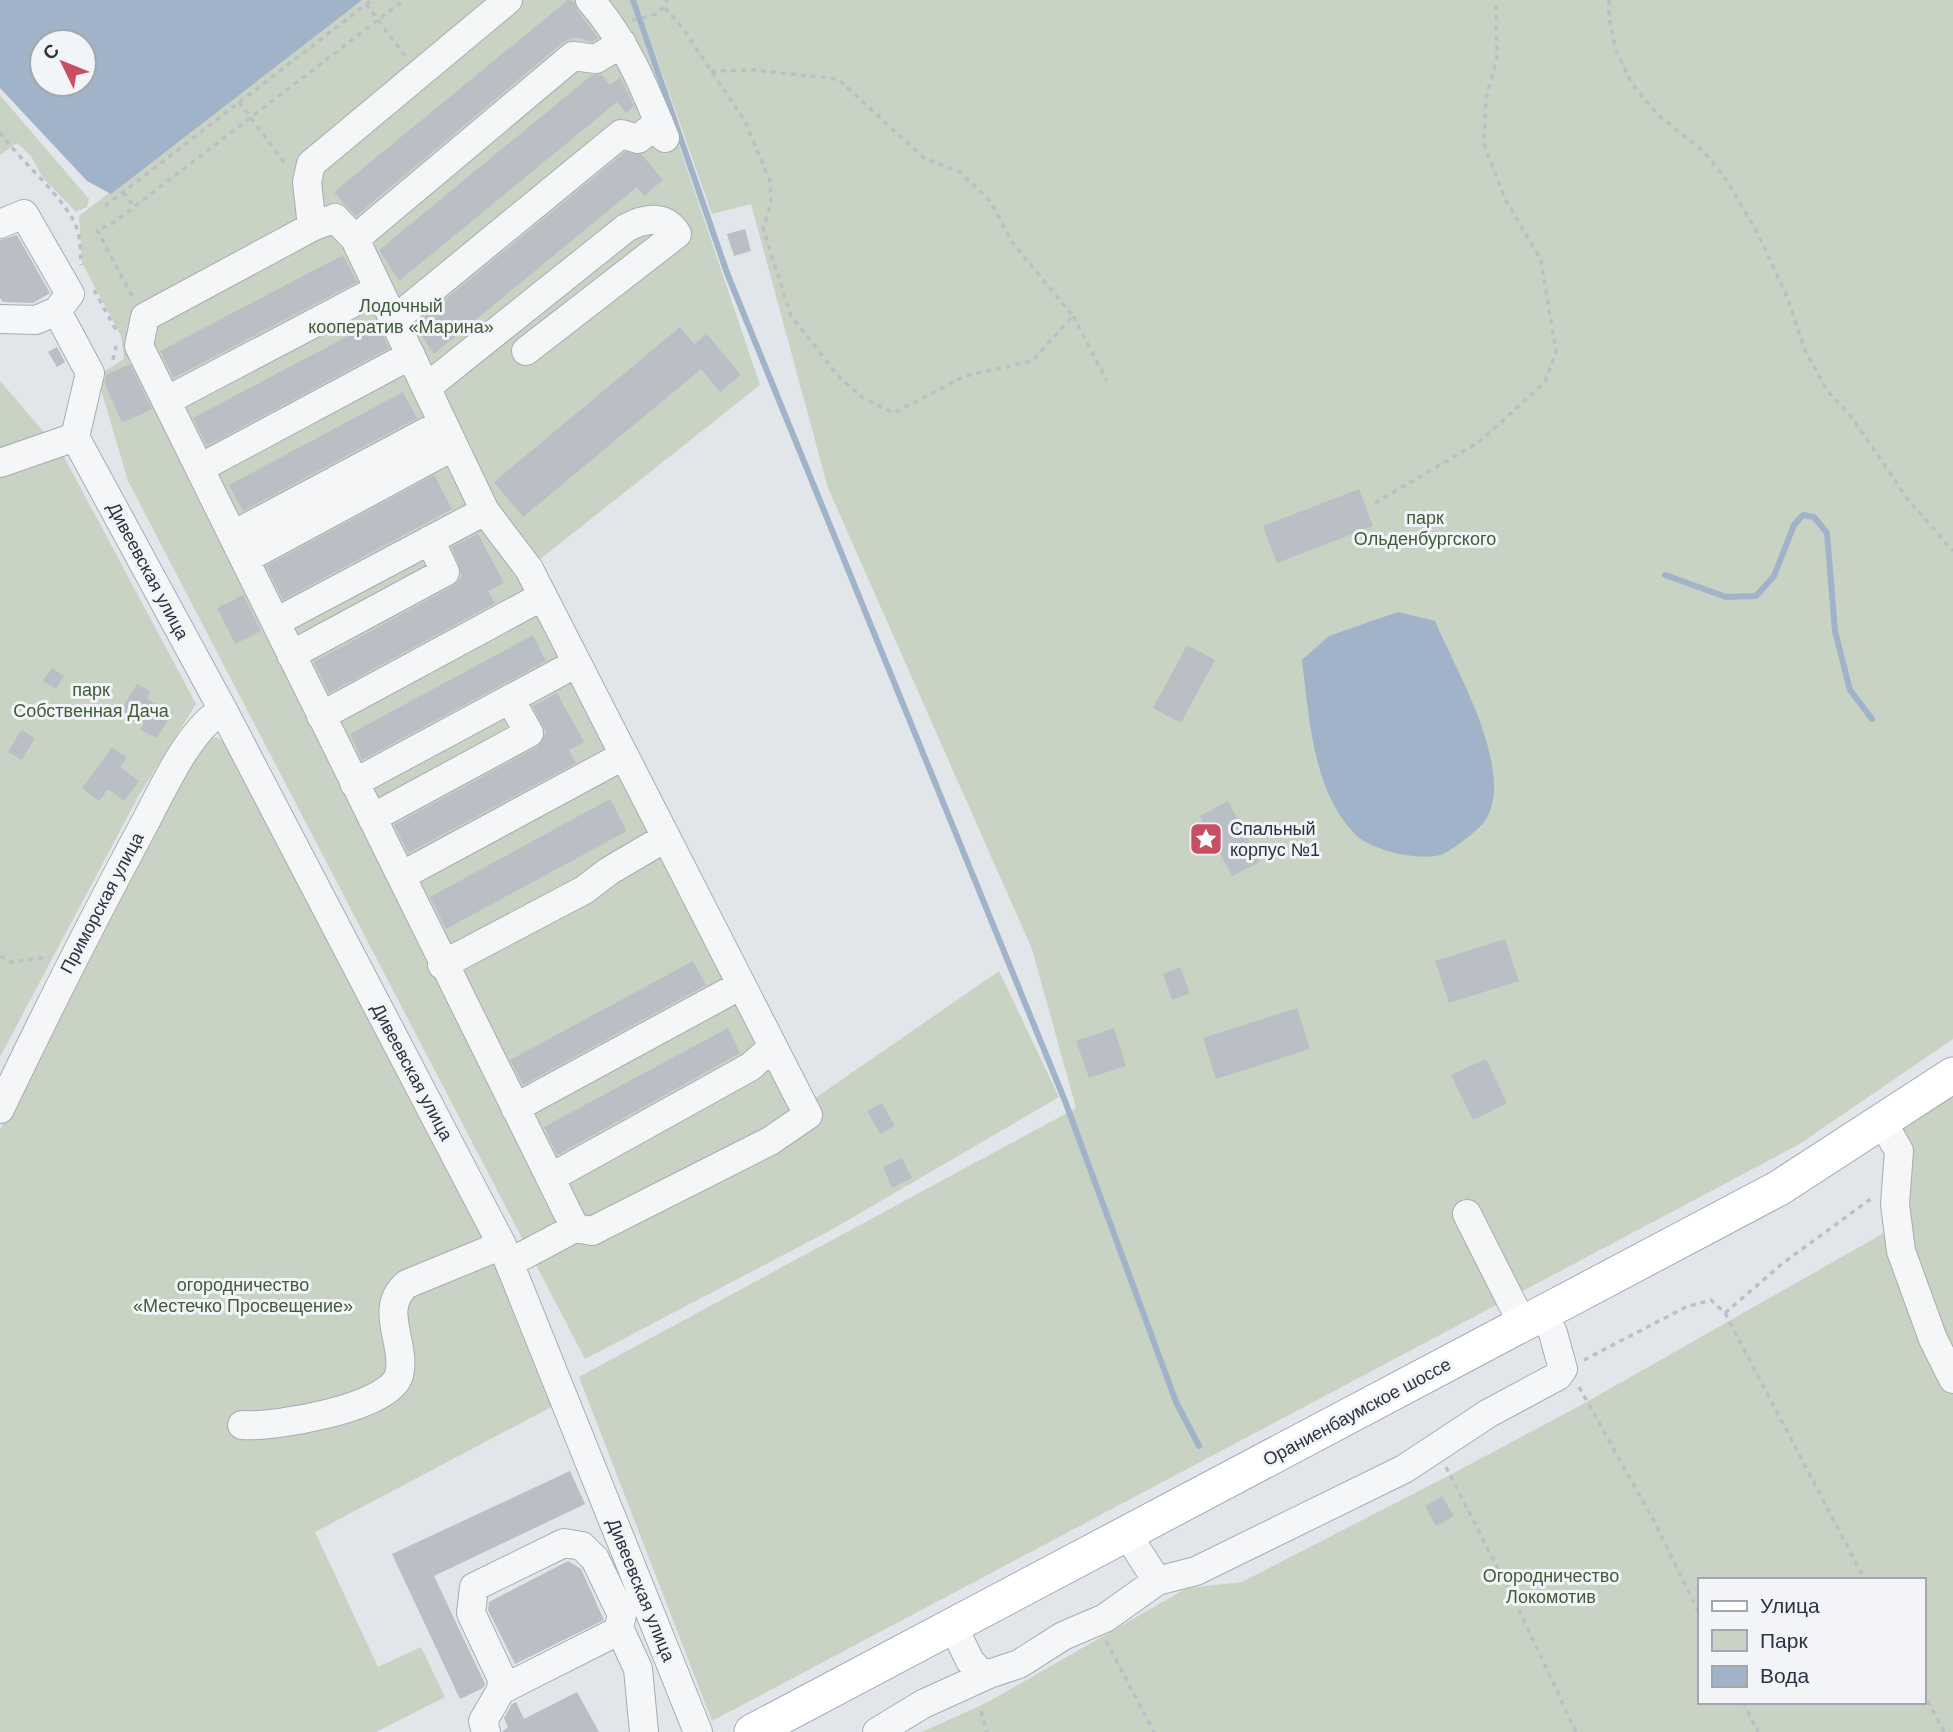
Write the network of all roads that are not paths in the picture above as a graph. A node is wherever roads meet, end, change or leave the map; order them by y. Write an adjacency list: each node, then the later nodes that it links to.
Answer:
1 (508, 0): 5 (street)
2 (590, 0): 3 (street)
3 (626, 31): 6 (street); 10 (street)
4 (0, 224): 8 (street)
5 (312, 227): 6 (street); 14 (street)
6 (355, 239): 7 (street)
7 (379, 289): 10 (street); 14 (street)
8 (57, 311): 9 (street); 16 (street)
9 (0, 319)
10 (394, 320): 12 (street)
11 (526, 351): 13 (street)
12 (411, 355): 13 (street); 18 (street)
13 (427, 387): 15 (street)
14 (166, 401): 18 (street)
15 (448, 434): 19 (street); 21 (street)
16 (75, 436): 17 (street); 27 (street, Дивеевская улица)
17 (0, 463)
18 (200, 468): 21 (street)
19 (485, 512): 20 (street); 22 (street)
20 (430, 540): 23 (street); 24 (street)
21 (239, 547): 23 (street)
22 (541, 597): 25 (street); 28 (street)
23 (276, 622): 24 (street)
24 (291, 654): 28 (street)
25 (575, 664): 26 (street); 29 (street)
26 (510, 699): 30 (street); 31 (street)
27 (223, 710): 39 (street, Приморская улица); 44 (street, Дивеевская улица)
28 (321, 716): 30 (street)
29 (623, 756): 32 (street); 33 (street)
30 (354, 783): 31 (street)
31 (372, 818): 33 (street)
32 (665, 838): 34 (street); 35 (street)
33 (401, 876): 34 (street)
34 (442, 965): 38 (street)
35 (741, 985): 36 (street); 38 (street)
36 (773, 1047): 41 (street); 43 (street)
37 (1953, 1075): 40 (main road, Ораниенбаумское шоссе)
38 (515, 1108): 41 (street)
39 (0, 1109)
40 (1883, 1123): 45 (main road, Ораниенбаумское шоссе); 46 (street)
41 (550, 1178): 43 (street)
42 (1467, 1214): 45 (street)
43 (575, 1228): 44 (street)
44 (506, 1254): 47 (street); 56 (street, Дивеевская улица)
45 (1533, 1319): 48 (main road, Ораниенбаумское шоссе); 49 (street)
46 (1953, 1379)
47 (242, 1426)
48 (1127, 1534): 49 (street); 50 (main road, Ораниенбаумское шоссе)
49 (1157, 1581): 52 (street)
50 (953, 1626): 52 (street); 57 (main road, Ораниенбаумское шоссе)
51 (618, 1631): 53 (street); 53 (street); 55 (street)
52 (989, 1674): 58 (street)
53 (501, 1690): 54 (street)
54 (486, 1732)
55 (644, 1732)
56 (698, 1732)
57 (752, 1732)
58 (877, 1732)

